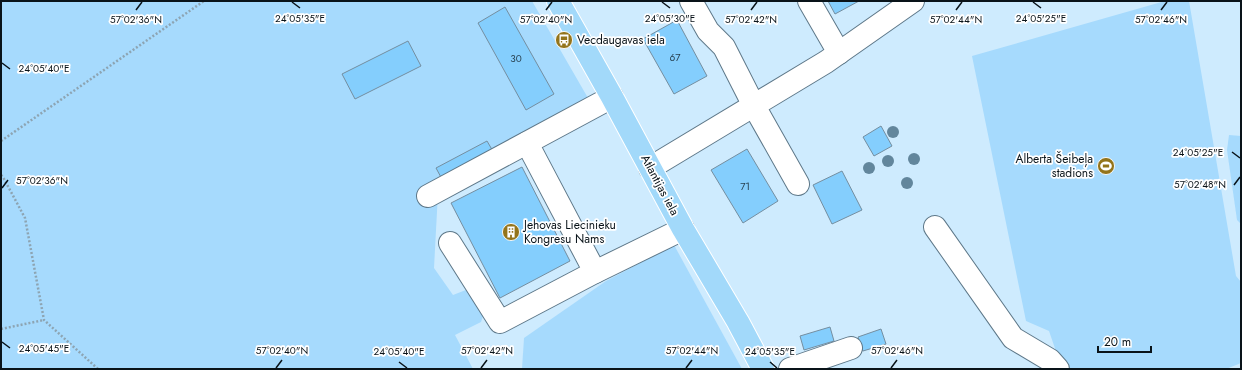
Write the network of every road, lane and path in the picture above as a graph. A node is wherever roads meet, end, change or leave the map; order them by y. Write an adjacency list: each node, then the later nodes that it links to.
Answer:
1 (204, 1): 9 (path)
2 (558, 1): 7 (main road, Atlantijas iela)
3 (691, 1): 8 (lane)
4 (809, 1): 6 (lane)
5 (912, 1): 6 (lane)
6 (839, 52): 8 (lane)
7 (612, 97): 10 (lane); 11 (main road, Atlantijas iela)
8 (754, 106): 11 (lane); 13 (lane)
9 (1, 141)
10 (527, 143): 14 (lane); 18 (lane)
11 (650, 168): 16 (main road, Atlantijas iela)
12 (1, 175): 19 (path)
13 (798, 184)
14 (428, 196)
15 (935, 227): 25 (lane)
16 (683, 229): 18 (lane); 23 (main road, Atlantijas iela)
17 (450, 243): 18 (lane)
18 (595, 272)
19 (44, 320): 20 (path); 22 (path)
20 (1, 329)
21 (851, 348): 24 (lane)
22 (98, 369)
23 (763, 369)
24 (790, 369)
25 (1058, 369)

